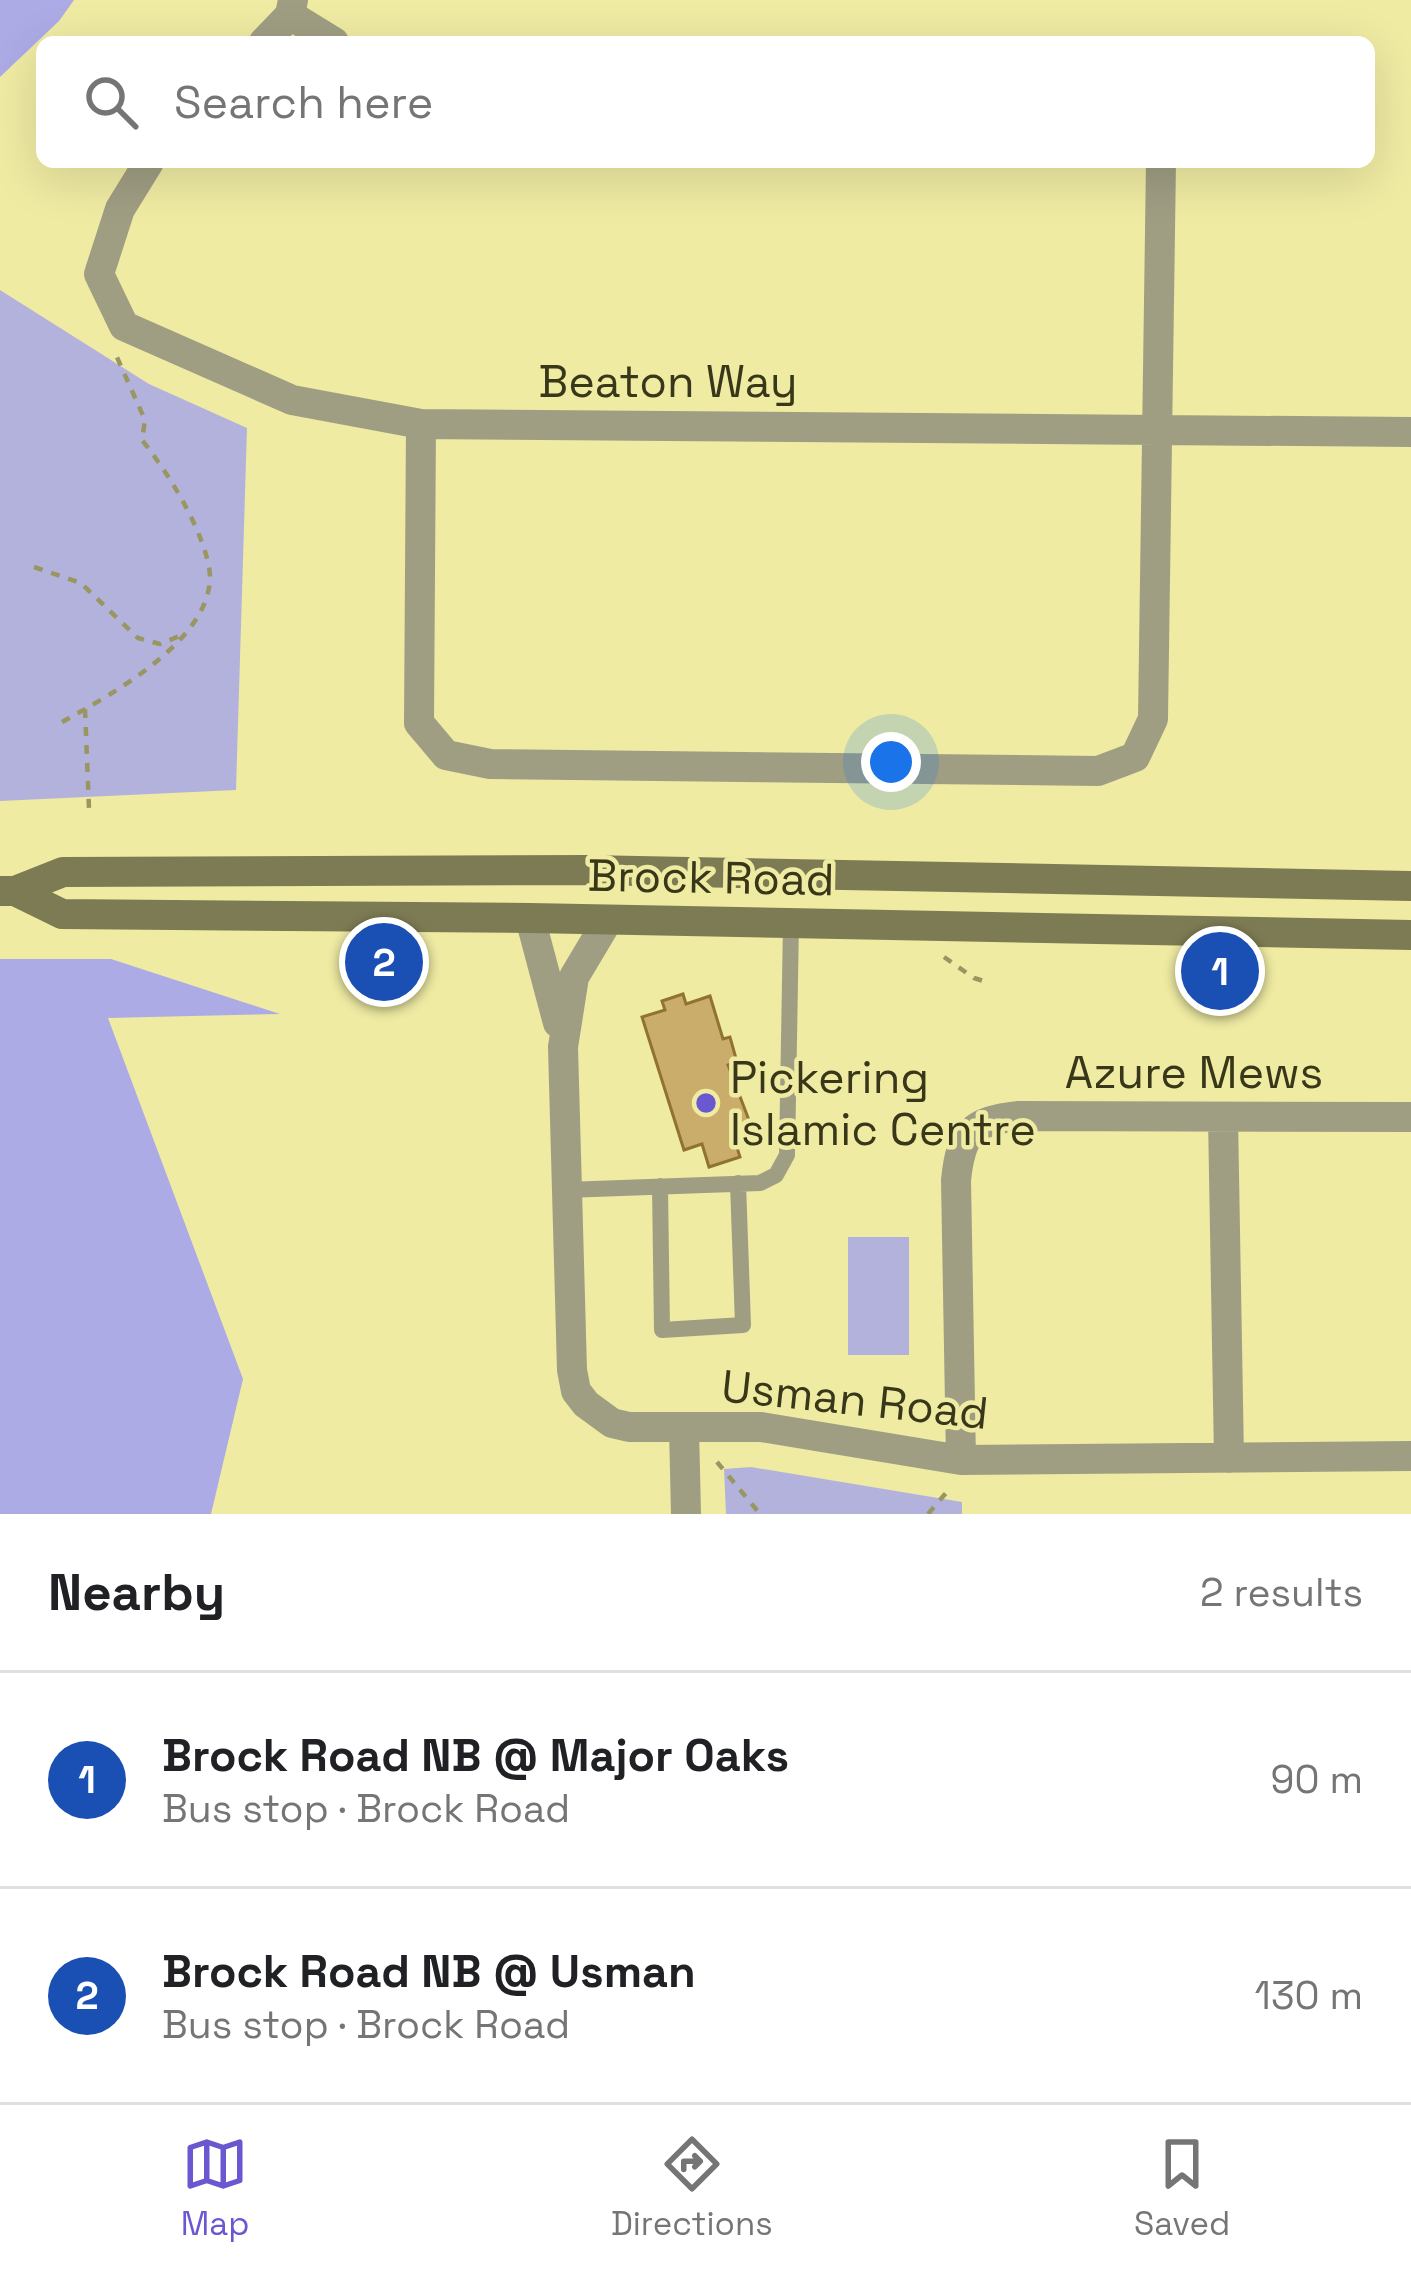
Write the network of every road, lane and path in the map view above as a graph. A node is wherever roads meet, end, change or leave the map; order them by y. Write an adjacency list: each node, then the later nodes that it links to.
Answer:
1 (292, 8): 2 (street); 3 (street)
2 (269, 36)
3 (327, 36)
4 (145, 168): 7 (street, Beaton Way)
5 (1161, 168): 8 (street)
6 (113, 350): 11 (path)
7 (421, 424): 8 (street, Beaton Way); 8 (street)
8 (1157, 428): 9 (street, Beaton Way)
9 (1411, 432)
10 (34, 567): 11 (path)
11 (187, 633): 12 (path)
12 (85, 709): 13 (path); 14 (path)
13 (62, 722)
14 (89, 809)
15 (588, 870): 16 (main road, Brock Road); 17 (main road, Brock Road); 18 (main road)
16 (1411, 886)
17 (8, 891): 18 (main road, Brock Road)
18 (530, 918): 19 (main road, Brock Road); 22 (street, Usman Road)
19 (608, 920): 20 (main road, Brock Road); 22 (street, Usman Road)
20 (791, 923): 21 (main road, Brock Road); 25 (lane)
21 (1411, 935)
22 (563, 1047): 27 (street, Usman Road)
23 (1411, 1117): 24 (street, Azure Mews)
24 (1223, 1118): 30 (street); 31 (street, Azure Mews)
25 (738, 1184): 26 (lane); 26 (lane)
26 (660, 1186): 27 (lane)
27 (566, 1190): 28 (street, Usman Road)
28 (684, 1427): 31 (street, Usman Road); 34 (street)
29 (1411, 1456): 30 (street, Usman Road)
30 (1229, 1458): 31 (street, Usman Road)
31 (961, 1460)
32 (717, 1462): 35 (path)
33 (946, 1493): 36 (path)
34 (686, 1514)
35 (760, 1514)
36 (928, 1514)

